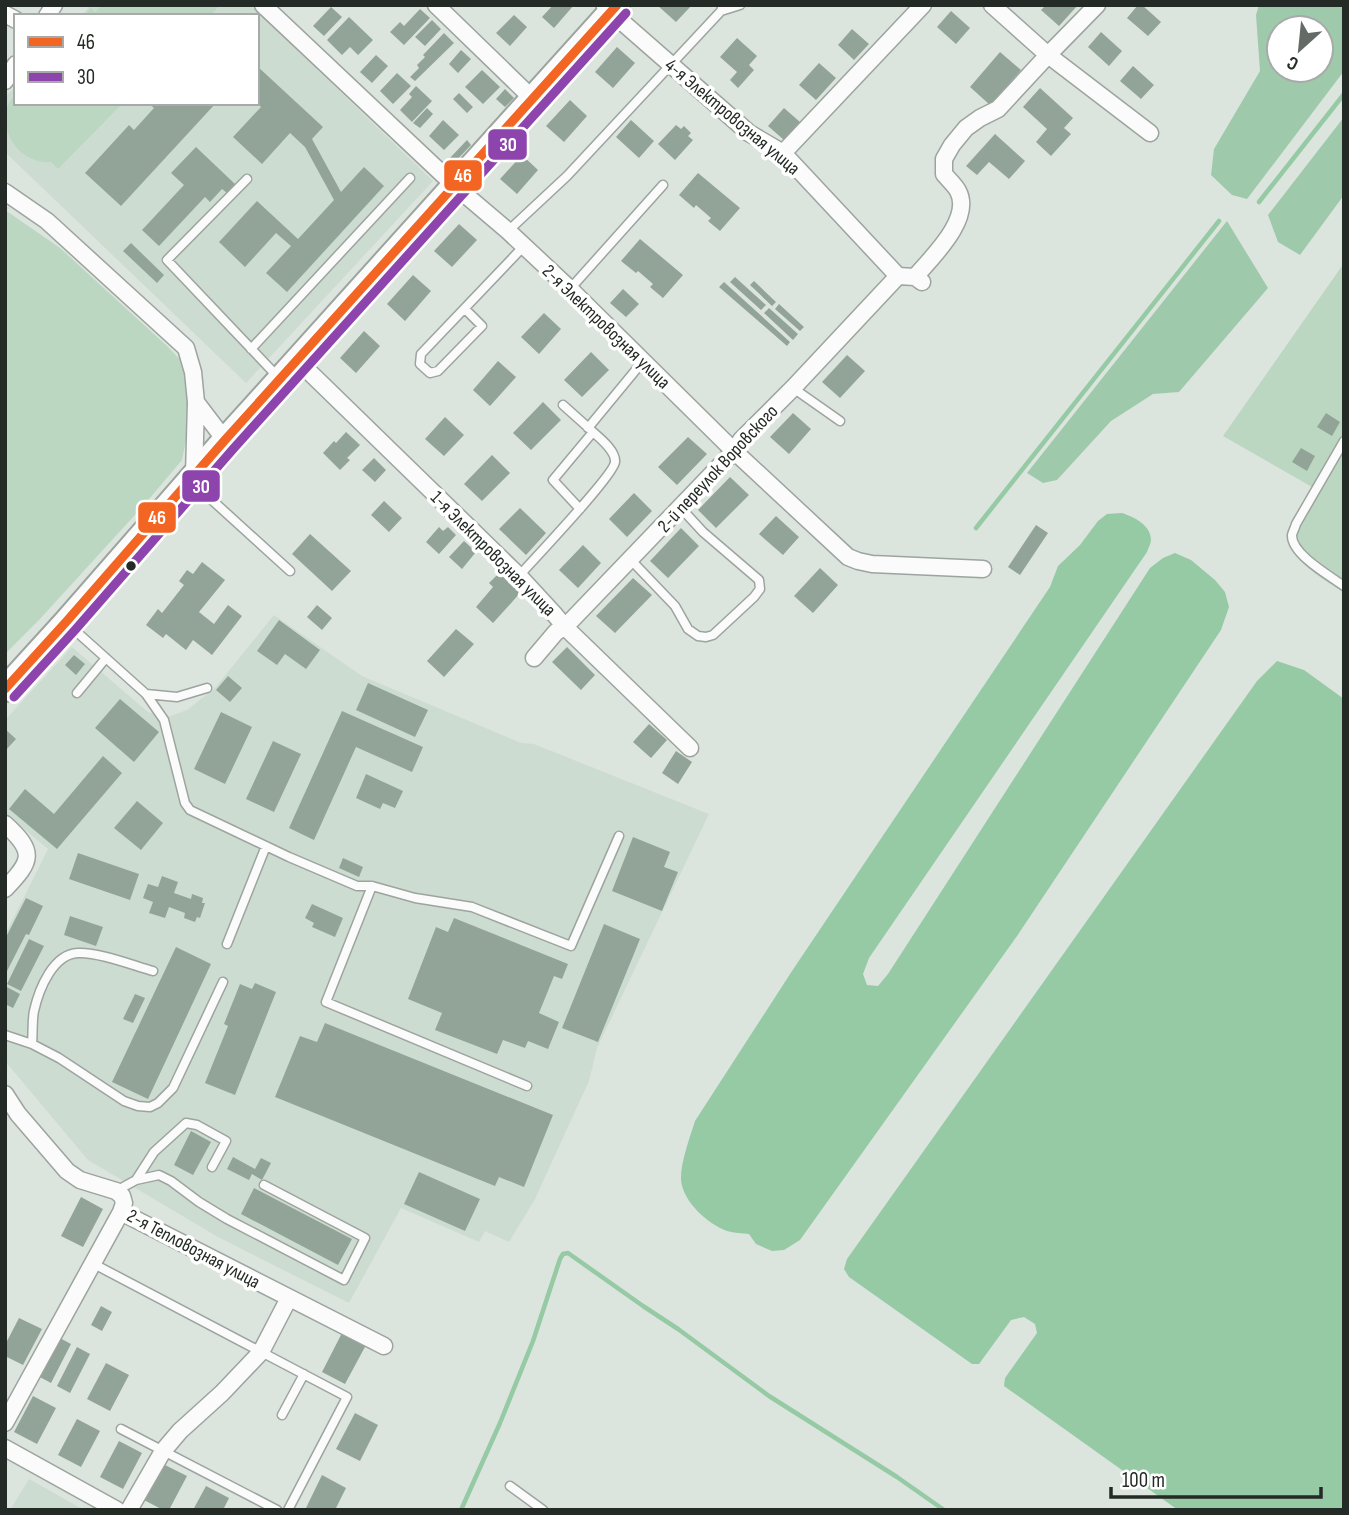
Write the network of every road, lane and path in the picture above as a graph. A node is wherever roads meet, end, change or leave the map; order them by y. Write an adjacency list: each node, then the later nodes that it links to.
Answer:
1 (263, 5): 17 (street, 2-я Электровозная улица)
2 (436, 5): 11 (street)
3 (740, 5): 8 (lane)
4 (923, 5): 13 (street)
5 (992, 5): 9 (street)
6 (1097, 5): 9 (street)
7 (610, 7): 10 (street, 4-я Электровозная улица); 11 (main road)
8 (722, 8): 10 (lane)
9 (1048, 55): 12 (street); 21 (street, 2-й переулок Воровского)
10 (672, 65): 13 (street, 4-я Электровозная улица); 19 (lane)
11 (533, 99): 17 (main road)
12 (1150, 133)
13 (783, 153): 21 (street, 4-я Электровозная улица)
14 (410, 178): 24 (lane)
15 (247, 179): 24 (lane)
16 (663, 185): 22 (lane)
17 (455, 186): 19 (street, 2-я Электровозная улица); 25 (main road)
18 (5, 192): 29 (street)
19 (508, 231): 20 (street, 2-я Электровозная улица)
20 (524, 246): 22 (street, 2-я Электровозная улица); 23 (lane)
21 (912, 278): 28 (street, 2-й переулок Воровского)
22 (570, 289): 26 (street, 2-я Электровозная улица)
23 (465, 309): 23 (lane)
24 (251, 349): 27 (lane)
25 (297, 360): 27 (main road); 42 (street, 1-я Электровозная улица)
26 (644, 360): 32 (lane); 35 (street, 2-я Электровозная улица)
27 (280, 379): 33 (main road)
28 (793, 388): 31 (lane); 35 (street, 2-й переулок Воровского)
29 (196, 402): 33 (street); 36 (street)
30 (563, 405): 32 (lane)
31 (840, 421)
32 (590, 430): 38 (lane); 38 (lane)
33 (225, 440): 36 (main road)
34 (1344, 442): 43 (lane)
35 (734, 451): 37 (street, 2-й переулок Воровского); 40 (street, 2-я Электровозная улица)
36 (192, 477): 41 (lane); 44 (main road)
37 (680, 507): 39 (street, 2-й переулок Воровского); 39 (lane)
38 (580, 509): 42 (lane)
39 (629, 559): 45 (street, 2-й переулок Воровского)
40 (983, 569)
41 (290, 570)
42 (519, 576): 45 (street, 1-я Электровозная улица)
43 (1343, 583)
44 (66, 622): 47 (lane); 49 (main road)
45 (565, 627): 46 (street, 2-й переулок Воровского); 52 (street, 1-я Электровозная улица)
46 (534, 657)
47 (106, 658): 50 (lane); 51 (lane)
48 (207, 688): 51 (lane)
49 (5, 689)
50 (77, 693)
51 (146, 694): 55 (lane)
52 (690, 748)
53 (5, 824): 57 (street)
54 (620, 836): 56 (lane)
55 (266, 846): 56 (lane); 58 (lane)
56 (372, 886): 63 (lane)
57 (5, 889)
58 (227, 944)
59 (153, 971): 62 (lane)
60 (223, 982): 62 (lane)
61 (5, 1035): 62 (lane)
62 (32, 1044)
63 (527, 1086)
64 (5, 1094): 68 (street, 2-я Тепловозная улица)
65 (212, 1167): 66 (lane)
66 (136, 1180): 67 (lane); 68 (lane)
67 (264, 1185)
68 (116, 1191): 69 (street, 2-я Тепловозная улица)
69 (121, 1212): 70 (street); 71 (street, 2-я Тепловозная улица)
70 (92, 1264): 73 (lane); 76 (street)
71 (289, 1298): 72 (street, 2-я Тепловозная улица); 73 (street)
72 (384, 1346)
73 (261, 1352): 74 (lane); 79 (street)
74 (304, 1374): 75 (lane); 84 (lane)
75 (282, 1416)
76 (5, 1423)
77 (121, 1429): 79 (lane)
78 (5, 1448): 81 (street)
79 (163, 1451): 82 (street); 83 (lane)
80 (510, 1486): 85 (lane)
81 (117, 1510)
82 (129, 1510)
83 (276, 1510)
84 (288, 1510)
85 (543, 1510)

